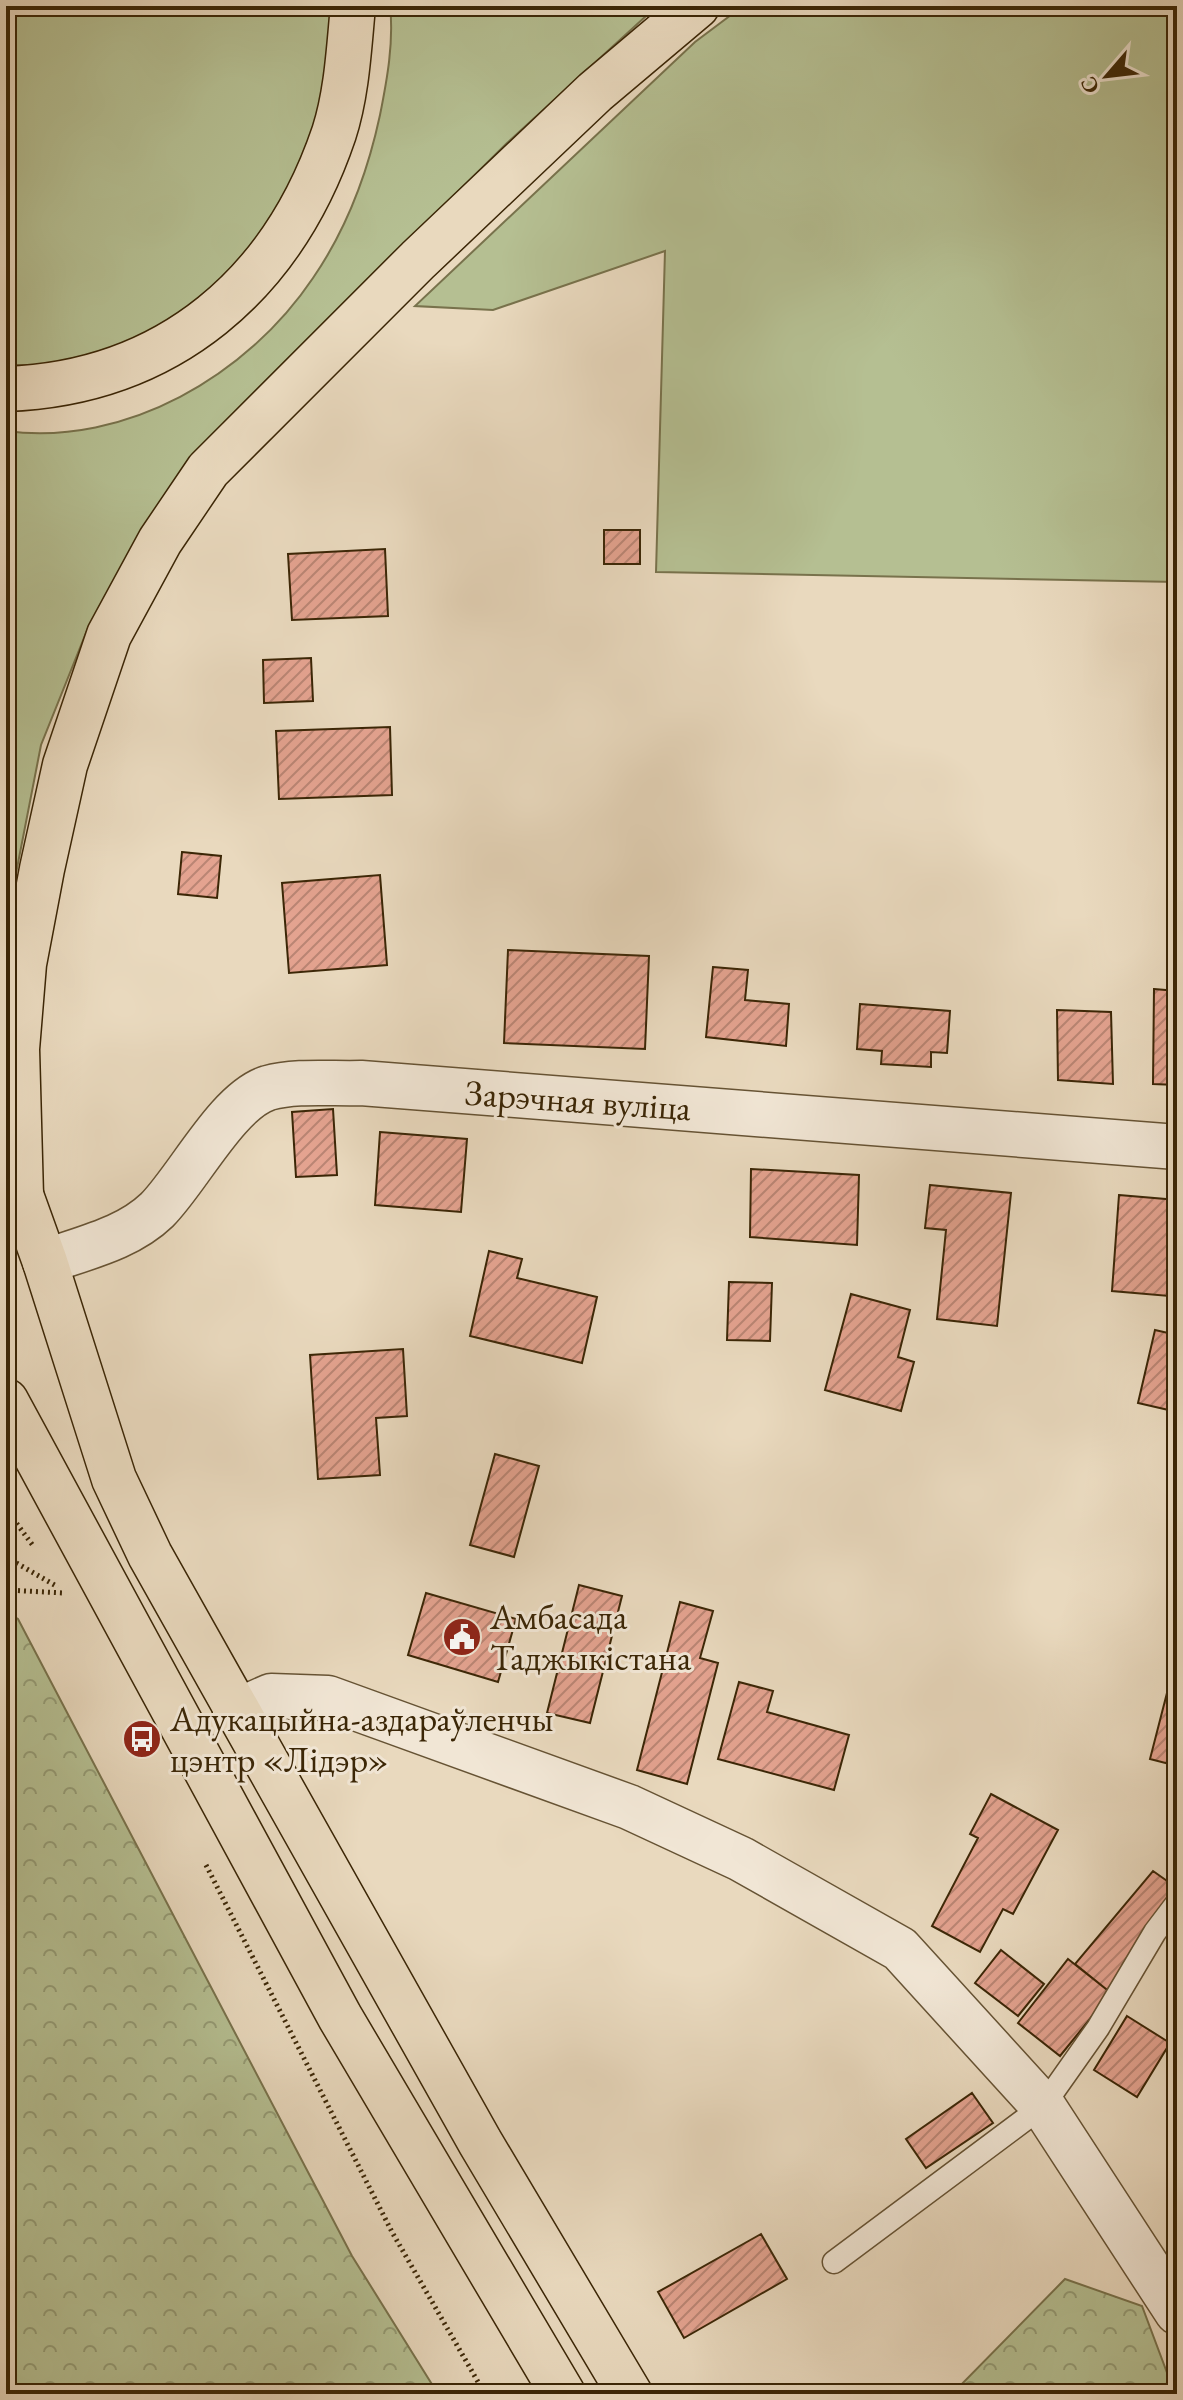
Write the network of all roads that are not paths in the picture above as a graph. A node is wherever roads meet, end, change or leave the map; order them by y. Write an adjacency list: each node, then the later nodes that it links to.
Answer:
1 (353, 6): 3 (main road)
2 (697, 6): 6 (main road)
3 (6, 389)
4 (1177, 1147): 7 (street, Зарэчная вуліца)
5 (6, 1153): 6 (main road)
6 (14, 1204): 7 (main road)
7 (45, 1262): 9 (main road)
8 (6, 1401): 14 (main road)
9 (235, 1712): 11 (street); 15 (main road)
10 (1177, 1903): 11 (lane)
11 (1043, 2106): 12 (lane); 13 (street)
12 (834, 2262)
13 (1177, 2312)
14 (563, 2394)
15 (630, 2394)

